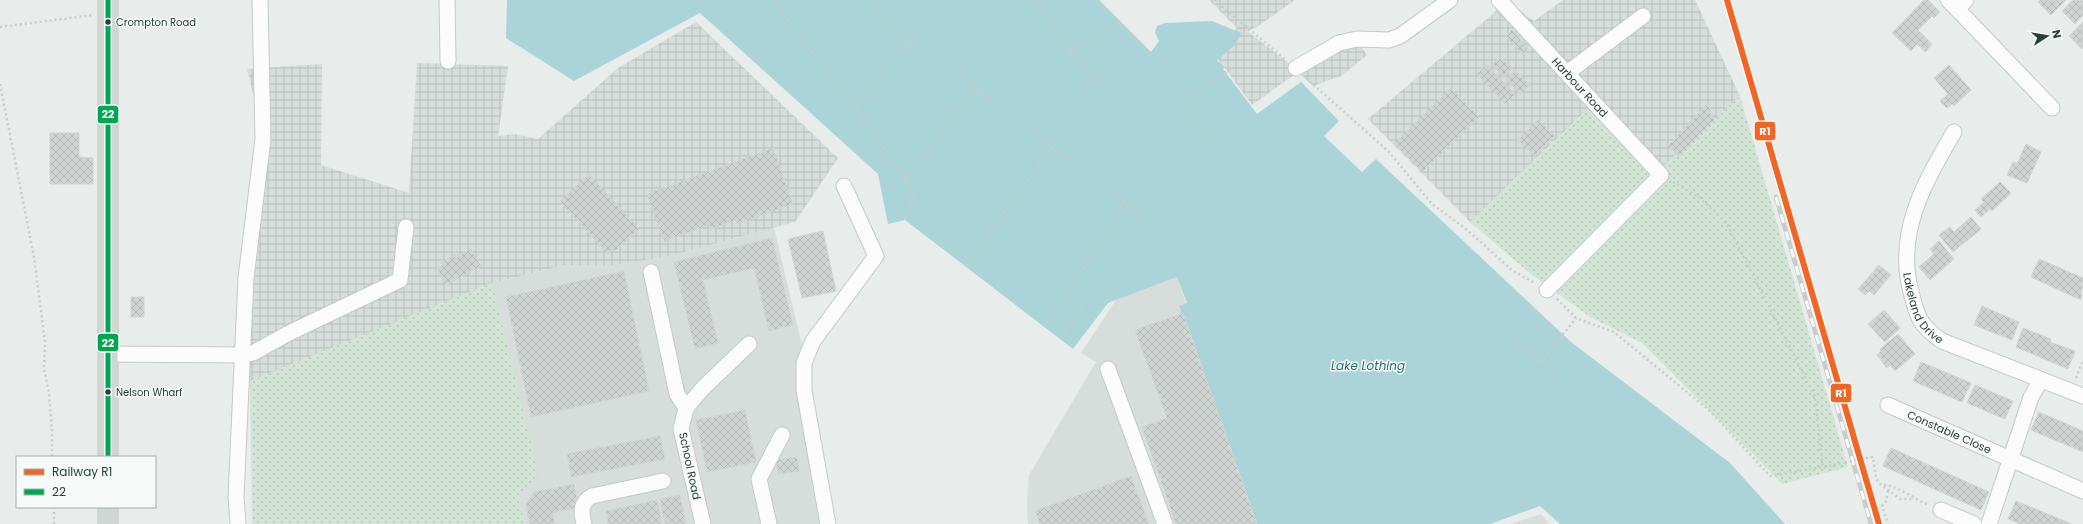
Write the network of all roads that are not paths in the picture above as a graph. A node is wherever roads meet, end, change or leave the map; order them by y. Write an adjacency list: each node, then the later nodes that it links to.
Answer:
1 (260, 0): 19 (street)
2 (447, 0): 8 (street)
3 (1450, 0): 9 (street)
4 (1499, 0): 10 (street, Harbour Road)
5 (1957, 3): 11 (street)
6 (108, 8): 18 (main road)
7 (1643, 16): 10 (street)
8 (448, 61)
9 (1296, 68)
10 (1567, 73): 16 (street, Harbour Road)
11 (2052, 108)
12 (1954, 132): 21 (street, Lakeland Drive)
13 (844, 186): 37 (street)
14 (406, 227): 19 (street)
15 (651, 272): 24 (street)
16 (1547, 290)
17 (749, 344): 24 (street)
18 (108, 354): 19 (street); 26 (main road)
19 (243, 355): 33 (street)
20 (1108, 369): 38 (street)
21 (2041, 380): 22 (street, Lakeland Drive); 27 (street)
22 (2083, 396)
23 (1888, 405): 27 (street, Constable Close)
24 (686, 408): 35 (street, School Road)
25 (782, 435): 36 (street)
26 (108, 456)
27 (2010, 460): 29 (street, Constable Close); 40 (street)
28 (663, 481): 34 (street)
29 (2083, 491)
30 (108, 508): 32 (main road)
31 (1941, 510): 39 (street)
32 (108, 524)
33 (238, 524)
34 (584, 524)
35 (703, 524)
36 (769, 524)
37 (828, 524)
38 (1165, 524)
39 (1974, 524)
40 (1989, 524)

